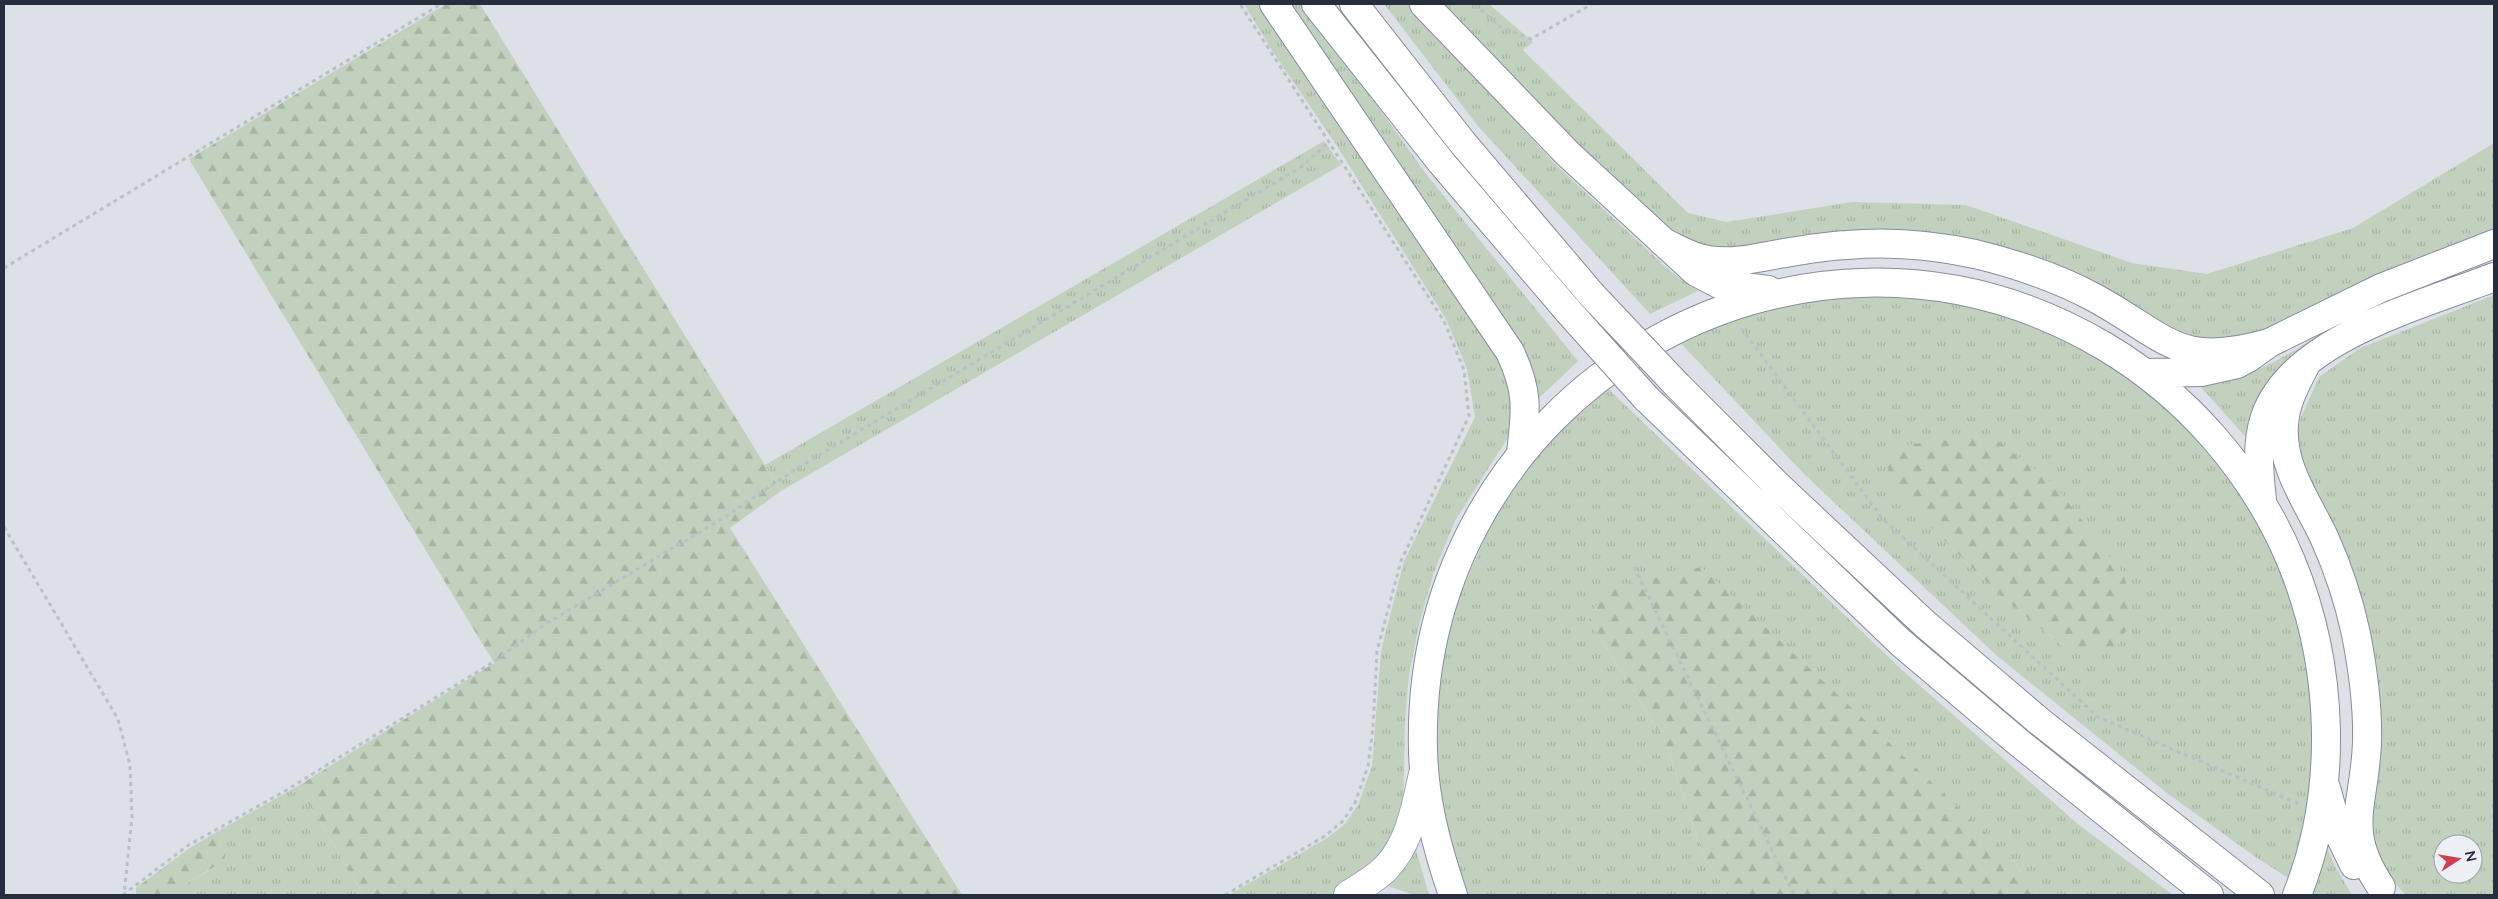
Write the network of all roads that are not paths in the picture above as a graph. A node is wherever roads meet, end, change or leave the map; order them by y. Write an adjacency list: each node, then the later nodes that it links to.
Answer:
1 (1274, 4): 12 (main road)
2 (1316, 4): 20 (main road, bridge)
3 (1354, 4): 16 (main road, bridge)
4 (1424, 4): 5 (main road)
5 (1663, 242): 8 (main road); 9 (main road)
6 (2494, 244): 9 (main road)
7 (2494, 277): 10 (main road)
8 (1782, 292): 11 (main road); 12 (main road)
9 (2269, 343): 11 (main road)
10 (2307, 362): 13 (main road); 17 (main road)
11 (2145, 373): 13 (main road)
12 (1521, 453): 14 (main road)
13 (2262, 504): 15 (main road)
14 (1424, 769): 18 (main road); 19 (main road)
15 (2324, 781): 17 (main road); 21 (main road)
16 (2251, 889)
17 (2386, 891)
18 (1348, 895)
19 (1453, 895)
20 (2209, 895)
21 (2296, 895)

